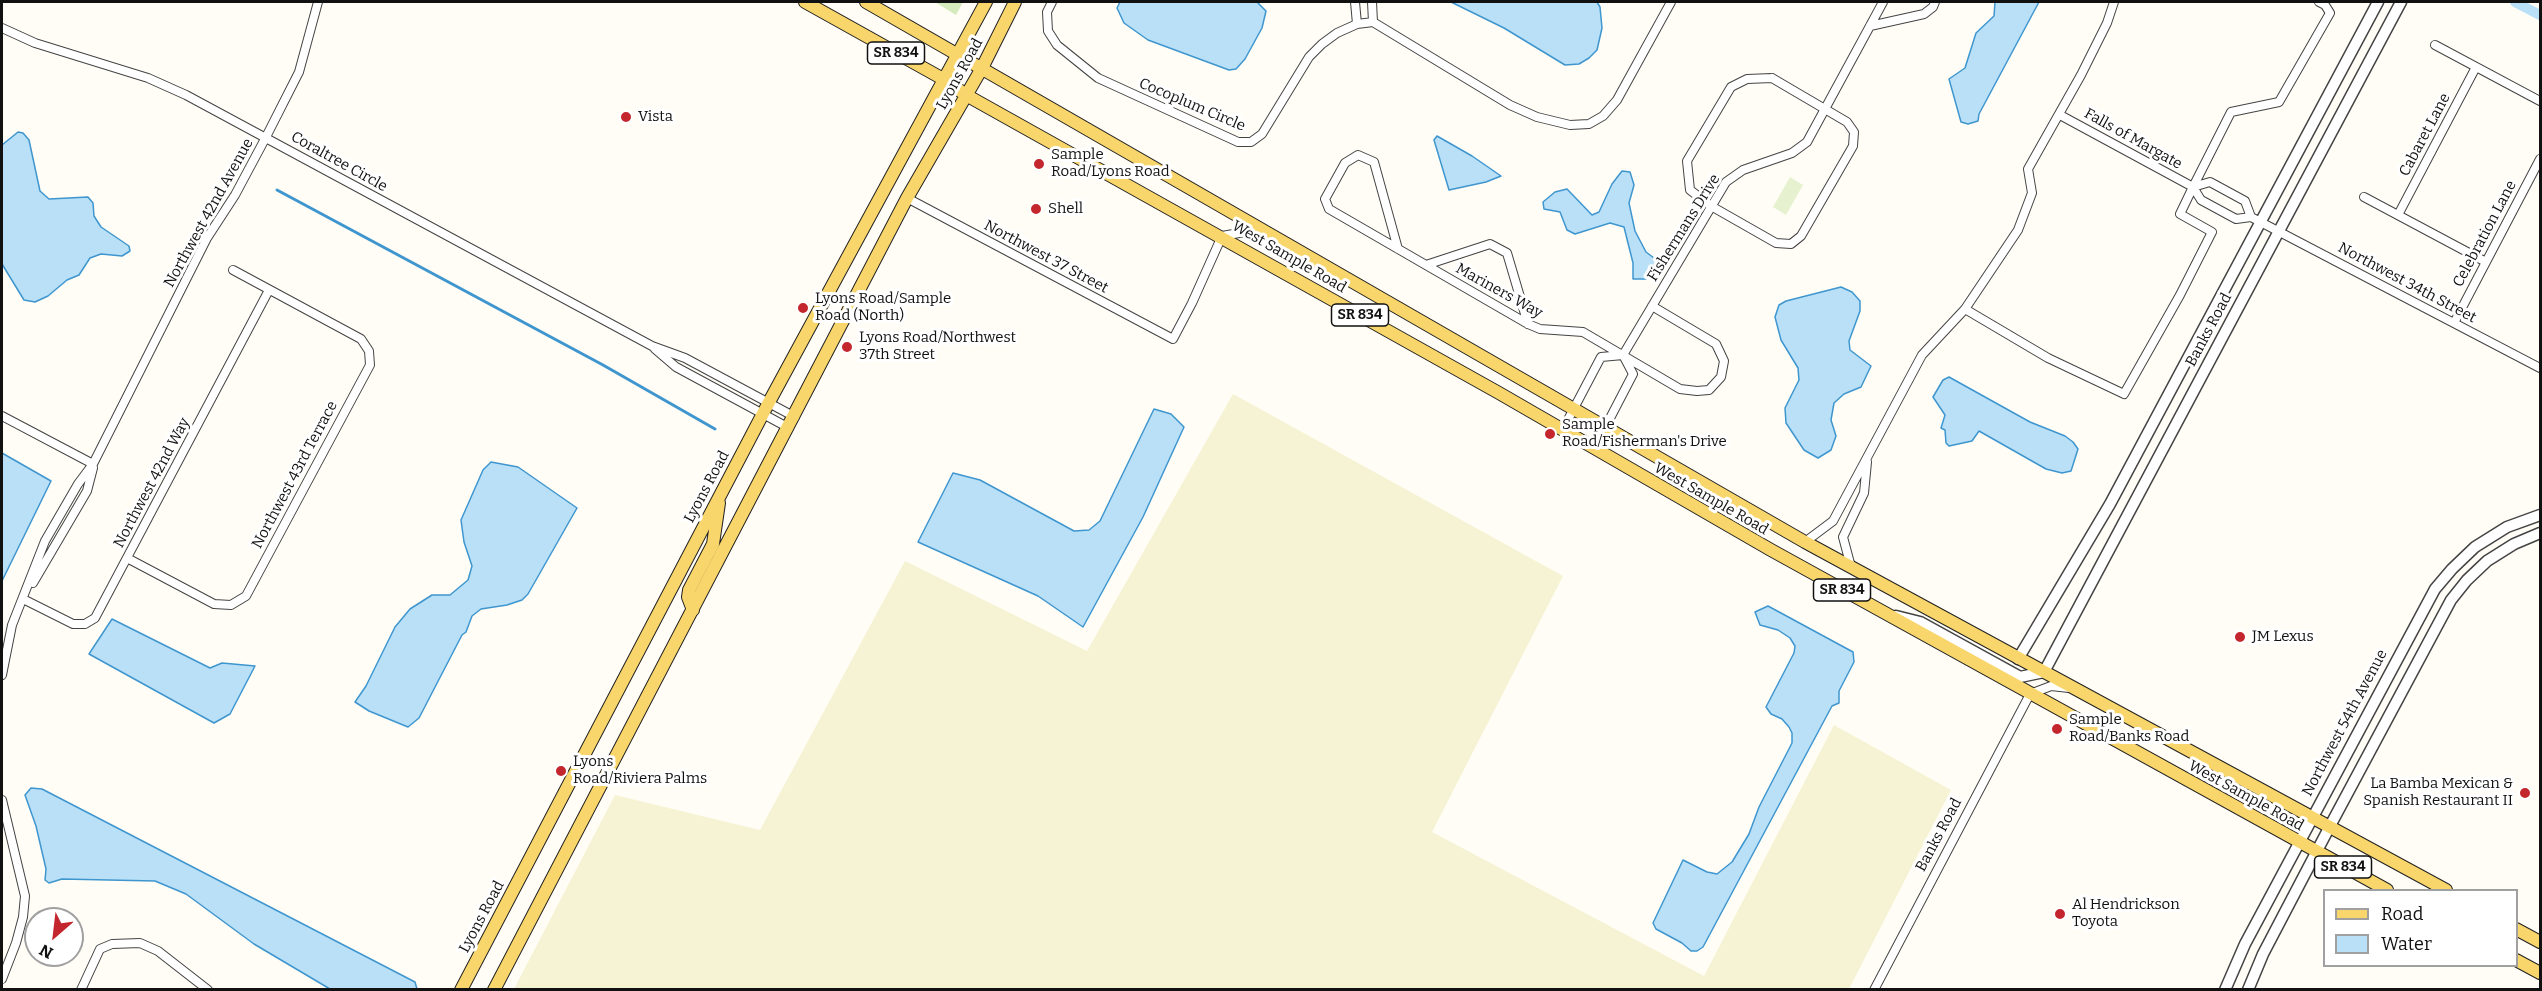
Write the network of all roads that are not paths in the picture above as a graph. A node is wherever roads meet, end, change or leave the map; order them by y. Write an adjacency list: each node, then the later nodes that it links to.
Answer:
1 (318, 2): 29 (street, Northwest 42nd Avenue)
2 (805, 2): 24 (main road, West Sample Road / SR 834)
3 (866, 2): 21 (main road, West Sample Road / SR 834)
4 (986, 2): 21 (main road, Lyons Road)
5 (1015, 2): 23 (main road, Lyons Road)
6 (1052, 2): 17 (street, Cocoplum Circle)
7 (1355, 2): 17 (street)
8 (1372, 2): 16 (street)
9 (1671, 2): 16 (street)
10 (1883, 2): 18 (street, Fishermans Drive)
11 (1935, 2): 18 (street)
12 (2114, 2): 28 (street)
13 (2319, 2): 31 (street)
14 (2378, 2): 36 (street, Banks Road)
15 (2401, 2): 38 (street, Banks Road)
16 (1373, 22): 17 (street, Cocoplum Circle)
17 (1357, 24)
18 (1870, 26): 27 (street, Fishermans Drive)
19 (2, 28): 29 (street, Coraltree Circle)
20 (2435, 45): 22 (street)
21 (959, 54): 23 (main road, West Sample Road / SR 834); 24 (main road, Lyons Road)
22 (2476, 67): 26 (street); 35 (street, Cabaret Lane)
23 (982, 68): 25 (main road, Lyons Road); 37 (main road, West Sample Road / SR 834)
24 (945, 80): 25 (main road, West Sample Road / SR 834); 51 (main road, Lyons Road)
25 (966, 95): 33 (main road, Lyons Road); 39 (main road, West Sample Road / SR 834)
26 (2541, 101)
27 (1826, 108): 34 (street, Fishermans Drive); 34 (street); 34 (street)
28 (2061, 115): 31 (street, Falls of Margate); 46 (street)
29 (266, 137): 51 (street, Coraltree Circle); 59 (street, Northwest 42nd Avenue)
30 (2541, 159): 41 (street, Celebration Lane)
31 (2193, 187): 36 (street, Falls of Margate); 36 (street, Falls of Margate); 46 (street)
32 (2364, 197): 35 (street)
33 (907, 198): 39 (street, Northwest 37 Street); 54 (main road, Lyons Road)
34 (1711, 206): 45 (street, Fishermans Drive)
35 (2398, 215): 41 (street)
36 (2256, 219): 38 (street, Northwest 34th Street); 69 (street, Banks Road)
37 (1264, 228): 39 (street); 52 (main road, West Sample Road / SR 834)
38 (2278, 231): 47 (street, Northwest 34th Street); 70 (street, Banks Road)
39 (1222, 236): 56 (main road, West Sample Road / SR 834)
40 (1398, 249): 40 (street, Mariners Way); 42 (street, Mariners Way)
41 (2486, 262): 47 (street, Celebration Lane)
42 (1426, 266): 48 (street, Mariners Way); 48 (street)
43 (233, 270): 44 (street)
44 (269, 290): 64 (street, Northwest 42nd Way); 64 (street, Northwest 43rd Terrace)
45 (1652, 306): 49 (street, Fishermans Drive); 49 (street, Mariners Way)
46 (1965, 309): 58 (street)
47 (2454, 322): 50 (street, Northwest 34th Street)
48 (1528, 324): 49 (street, Mariners Way)
49 (1623, 355): 52 (street); 55 (street)
50 (2541, 368)
51 (765, 409): 54 (street, Coraltree Circle); 60 (main road, Lyons Road)
52 (1573, 409): 55 (main road, West Sample Road / SR 834); 56 (street)
53 (2, 416): 59 (street)
54 (792, 423): 67 (main road, Lyons Road)
55 (1605, 428): 57 (street); 63 (main road, West Sample Road / SR 834)
56 (1562, 430): 57 (main road, West Sample Road / SR 834)
57 (1594, 449): 68 (main road, West Sample Road / SR 834)
58 (1868, 458): 63 (street); 65 (street)
59 (93, 464): 66 (street, Northwest 42nd Avenue)
60 (721, 493): 67 (main road); 88 (main road, Lyons Road)
61 (2541, 515): 75 (street, Northwest 54th Avenue)
62 (2541, 533): 76 (street)
63 (1805, 542): 65 (main road, West Sample Road / SR 834)
64 (127, 558): 66 (street, Northwest 42nd Way)
65 (1851, 567): 69 (main road, West Sample Road / SR 834)
66 (23, 599): 71 (street, Northwest 42nd Avenue)
67 (693, 610): 89 (main road, Lyons Road)
68 (1884, 613): 70 (street); 73 (main road, West Sample Road / SR 834)
69 (2018, 659): 70 (main road, West Sample Road / SR 834)
70 (2044, 672): 72 (main road, West Sample Road / SR 834)
71 (2, 675)
72 (2076, 688): 73 (street); 75 (main road, West Sample Road / SR 834)
73 (2030, 694): 77 (main road, West Sample Road / SR 834); 90 (street, Banks Road)
74 (2, 801): 85 (street)
75 (2312, 817): 76 (main road, West Sample Road / SR 834); 77 (street, Northwest 54th Avenue)
76 (2330, 826): 78 (street); 80 (main road, West Sample Road / SR 834)
77 (2299, 843): 78 (main road, West Sample Road / SR 834); 91 (street, Northwest 54th Avenue)
78 (2317, 852): 79 (main road, West Sample Road / SR 834); 92 (street)
79 (2383, 889)
80 (2442, 889)
81 (2518, 930): 82 (main road)
82 (2541, 942)
83 (2518, 961): 84 (main road)
84 (2541, 974)
85 (2, 979)
86 (81, 990): 87 (street)
87 (208, 990)
88 (461, 990)
89 (494, 990)
90 (1874, 990)
91 (2225, 990)
92 (2248, 990)

